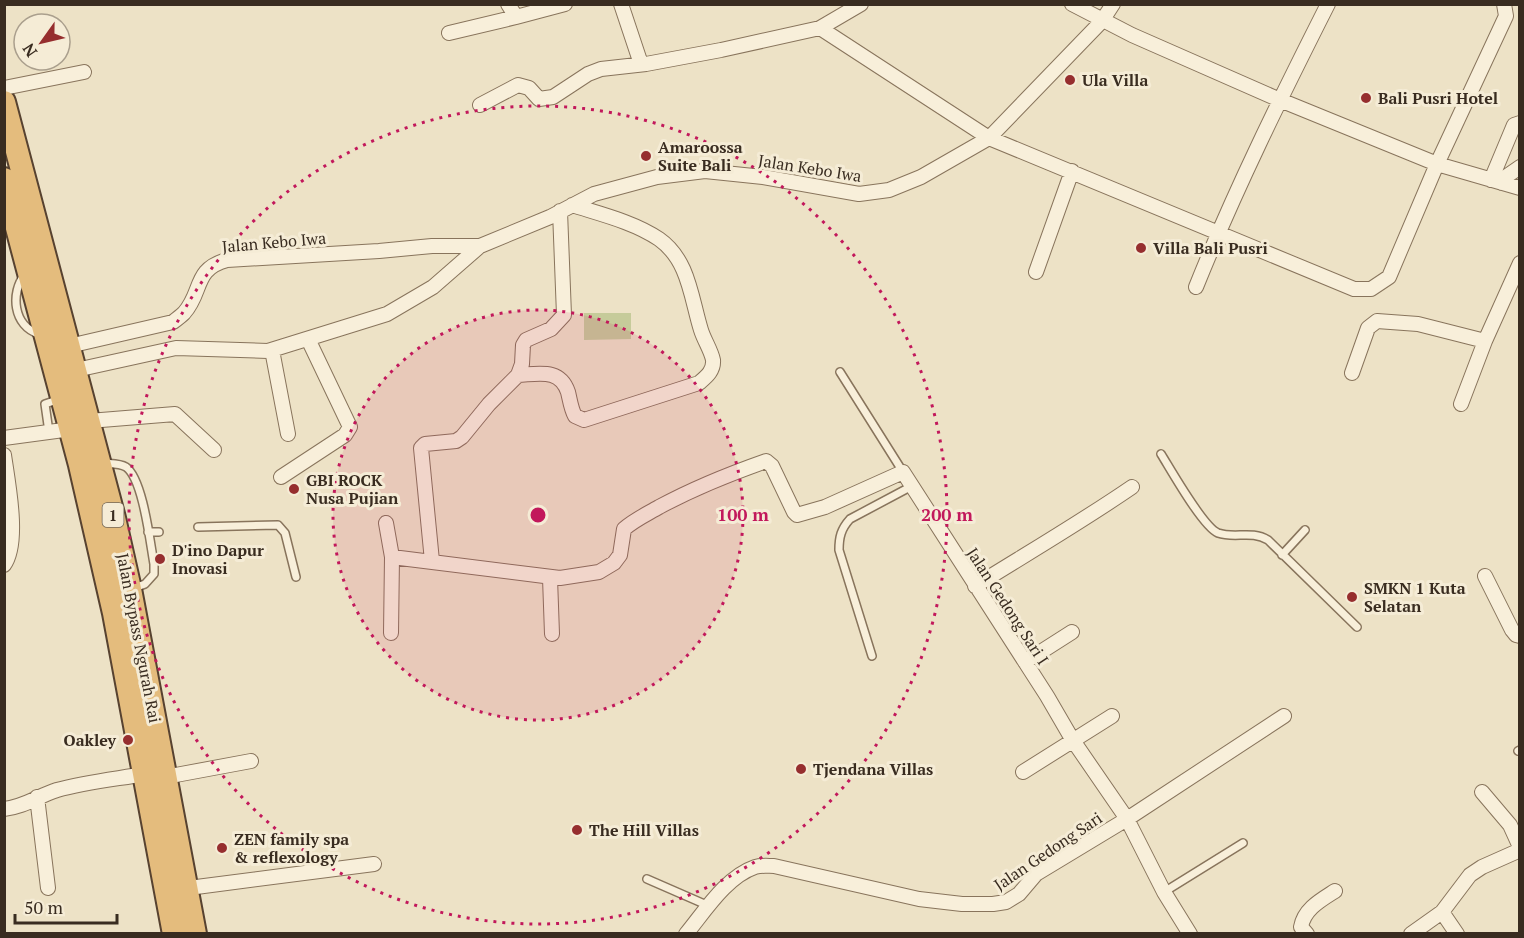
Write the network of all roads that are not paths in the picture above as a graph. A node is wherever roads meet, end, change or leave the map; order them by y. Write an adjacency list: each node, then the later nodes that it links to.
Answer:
1 (508, 4): 9 (street)
2 (565, 4): 9 (street)
3 (621, 4): 13 (street)
4 (861, 4): 11 (street)
5 (1072, 4): 10 (street)
6 (1113, 4): 10 (street, Jalan Kebo Iwa)
7 (1328, 4): 16 (street)
8 (1504, 4): 21 (street)
9 (516, 17): 12 (street)
10 (1102, 21): 16 (street); 20 (street, Jalan Kebo Iwa)
11 (820, 28): 13 (street); 20 (street)
12 (449, 33)
13 (641, 64): 18 (street)
14 (84, 72): 15 (street)
15 (4, 88)
16 (1280, 100): 21 (street); 28 (street)
17 (4, 102): 35 (highway, Jalan Bypass Ngurah Rai / 1)
18 (480, 105)
19 (1520, 123): 24 (street)
20 (989, 138): 23 (street); 27 (street, Jalan Kebo Iwa)
21 (1437, 164): 24 (street); 28 (street)
22 (1520, 167): 24 (street)
23 (1072, 171): 28 (street); 31 (street)
24 (1497, 182): 25 (street)
25 (1520, 188)
26 (6, 193): 41 (highway, Jalan Bypass Ngurah Rai / 1)
27 (566, 208): 29 (street, Jalan Kebo Iwa); 40 (street); 40 (street)
28 (1219, 232): 32 (street)
29 (480, 246): 33 (street, Jalan Kebo Iwa); 35 (street, Jalan Kebo Iwa)
30 (1520, 263): 34 (street)
31 (1036, 272)
32 (1196, 287)
33 (308, 339): 36 (street, Jalan Kebo Iwa); 52 (street)
34 (1485, 341): 39 (street); 42 (street)
35 (69, 346): 37 (highway, Jalan Bypass Ngurah Rai / 1)
36 (272, 350): 37 (street, Jalan Kebo Iwa); 45 (street)
37 (76, 369): 44 (highway, Jalan Bypass Ngurah Rai / 1)
38 (840, 372): 51 (lane)
39 (1352, 373)
40 (518, 375): 62 (street)
41 (63, 398): 43 (lane); 44 (highway, Jalan Bypass Ngurah Rai / 1)
42 (1461, 404)
43 (48, 425)
44 (80, 425): 46 (street); 47 (street); 50 (highway, Jalan Bypass Ngurah Rai / 1); 81 (highway, Jalan Bypass Ngurah Rai / 1)
45 (288, 434)
46 (4, 438)
47 (214, 450)
48 (1161, 454): 60 (lane)
49 (4, 455): 63 (street)
50 (100, 463): 59 (lane); 68 (highway, Jalan Bypass Ngurah Rai / 1)
51 (903, 472): 53 (street, Jalan Gedong Sari I); 66 (street)
52 (281, 477)
53 (912, 486): 67 (street, Jalan Gedong Sari I); 74 (lane)
54 (1132, 487): 67 (street)
55 (386, 523): 61 (street)
56 (198, 527): 65 (lane)
57 (1305, 530): 60 (lane)
58 (159, 531): 59 (lane)
59 (148, 532): 68 (lane)
60 (1282, 555): 69 (lane)
61 (392, 557): 62 (street); 71 (street)
62 (432, 561): 66 (street)
63 (4, 565)
64 (1485, 576): 73 (street)
65 (296, 577)
66 (550, 578): 72 (street)
67 (975, 586): 75 (street, Jalan Gedong Sari I)
68 (130, 590): 81 (highway, Jalan Bypass Ngurah Rai / 1)
69 (1357, 627)
70 (1072, 632): 75 (street)
71 (391, 633)
72 (552, 634)
73 (1520, 636)
74 (872, 656)
75 (1025, 662): 78 (street, Jalan Gedong Sari I)
76 (1112, 716): 78 (street)
77 (1284, 716): 85 (street, Jalan Gedong Sari)
78 (1072, 740): 80 (street); 85 (street, Jalan Gedong Sari I)
79 (251, 761): 81 (street)
80 (1023, 772)
81 (155, 776): 83 (street); 91 (highway, Jalan Bypass Ngurah Rai / 1)
82 (1482, 792): 87 (street)
83 (37, 797): 84 (street); 90 (street)
84 (4, 809)
85 (1127, 819): 93 (street, Jalan Gedong Sari I); 94 (street, Jalan Gedong Sari)
86 (1243, 843): 93 (lane)
87 (1518, 853): 95 (street)
88 (374, 864): 91 (street)
89 (647, 879): 94 (lane)
90 (48, 888)
91 (177, 890): 96 (highway, Jalan Bypass Ngurah Rai / 1); 97 (highway, Jalan Bypass Ngurah Rai / 1)
92 (1335, 891): 100 (street)
93 (1164, 892): 99 (street, Jalan Gedong Sari I)
94 (709, 906): 98 (street, Jalan Gedong Sari)
95 (1443, 912): 101 (street); 102 (street)
96 (174, 933)
97 (195, 933)
98 (686, 933)
99 (1190, 933)
100 (1307, 933)
101 (1411, 933)
102 (1457, 933)

